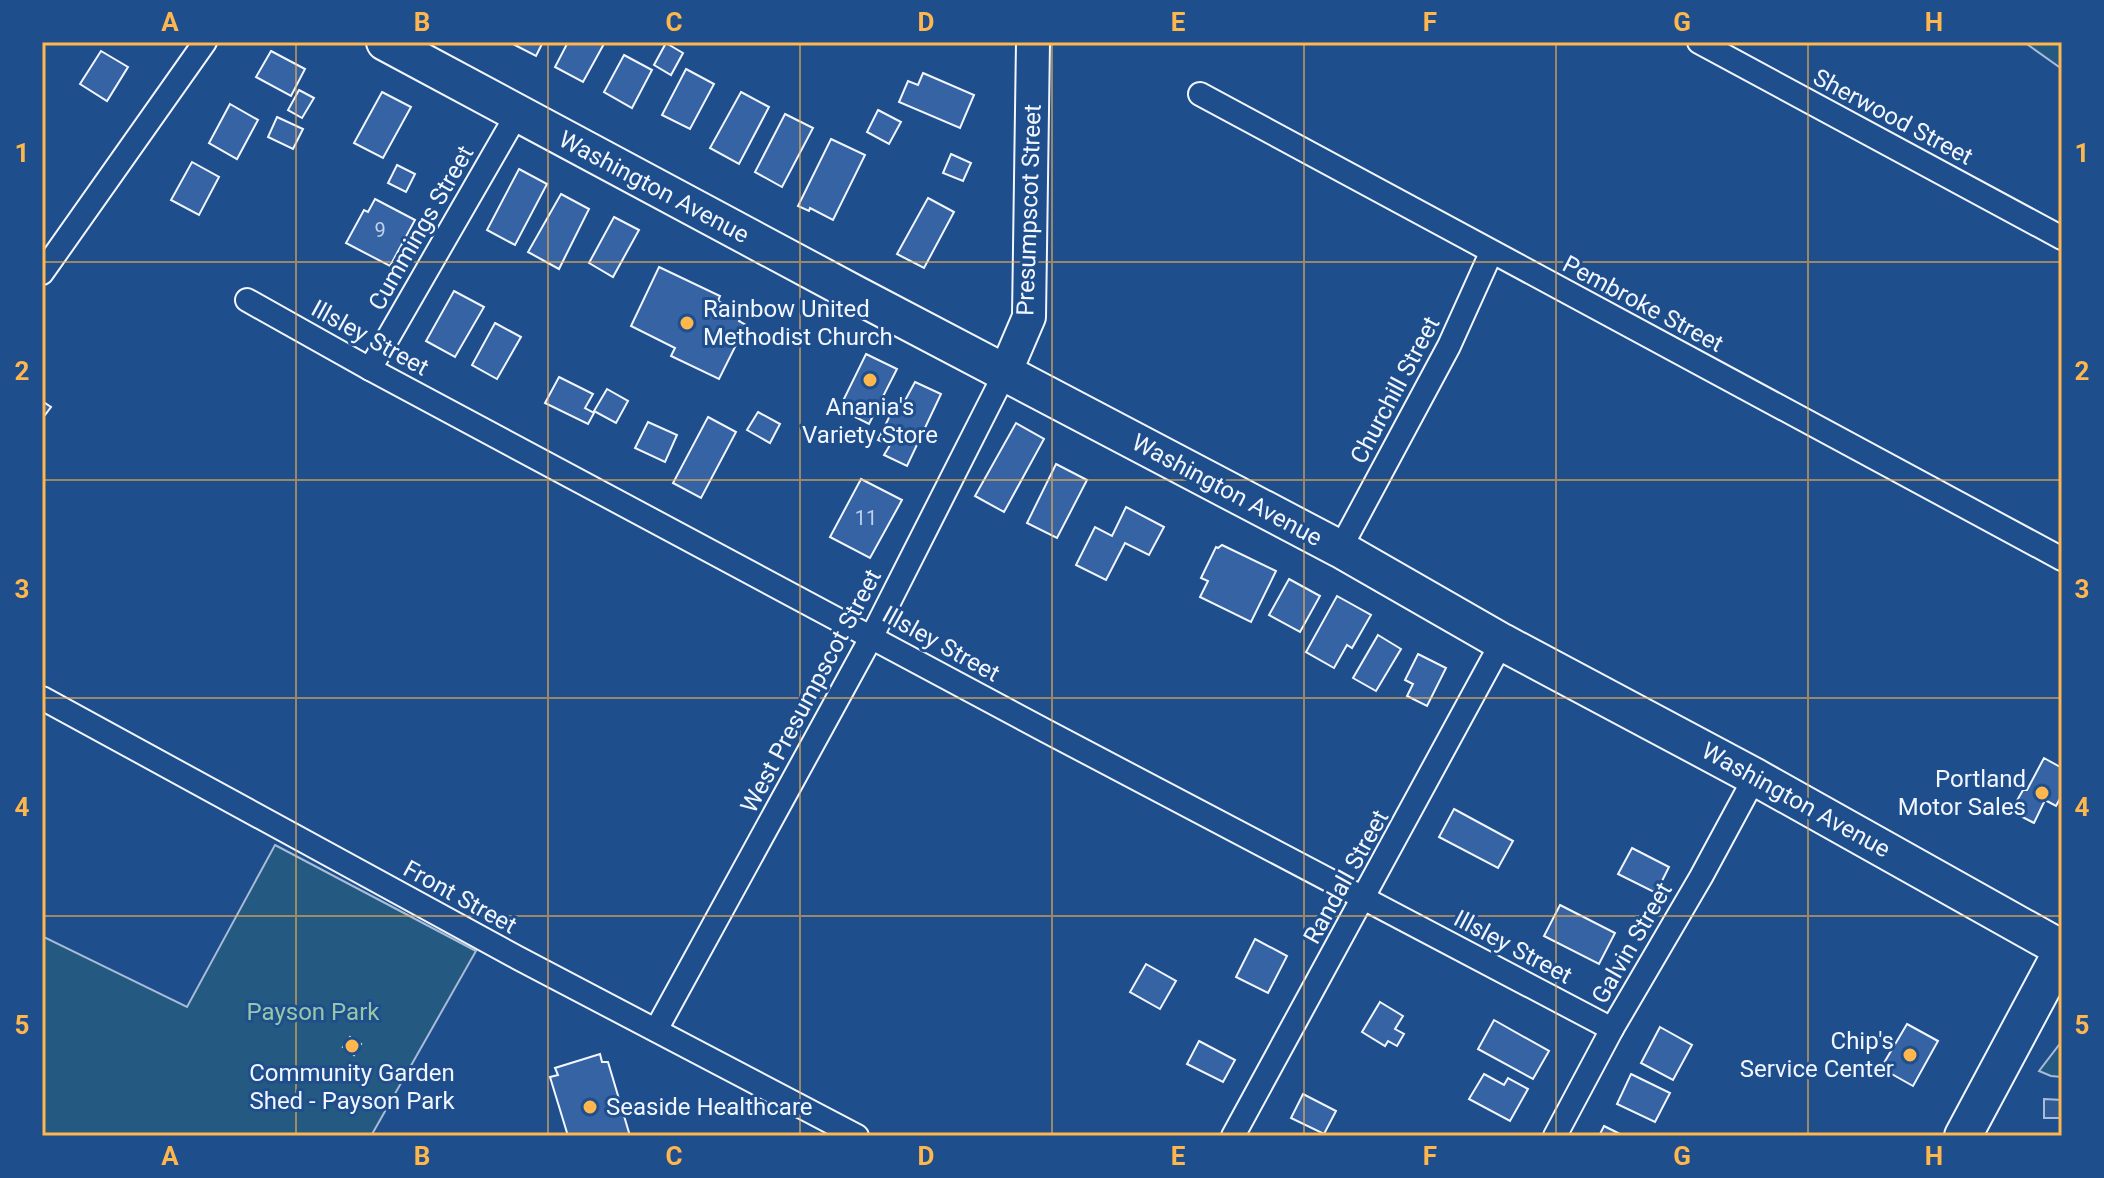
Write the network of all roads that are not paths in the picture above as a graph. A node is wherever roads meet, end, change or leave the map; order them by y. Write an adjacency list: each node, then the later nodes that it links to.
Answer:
1 (205, 42): 9 (street)
2 (385, 42): 6 (main road, Washington Avenue)
3 (1033, 42): 12 (street, Presumpscot Street)
4 (1699, 42): 7 (street, Sherwood Street)
5 (1200, 94): 8 (street, Pembroke Street)
6 (517, 114): 11 (street, Cummings Street); 12 (main road, Washington Avenue)
7 (2062, 238)
8 (1491, 253): 13 (street, Churchill Street); 14 (street, Pembroke Street)
9 (42, 273)
10 (247, 300): 11 (street, Illsley Street)
11 (370, 369): 15 (street, Illsley Street)
12 (1005, 373): 13 (main road, Washington Avenue); 15 (street, West Presumpscot Street)
13 (1340, 549): 16 (main road, Washington Avenue)
14 (2062, 559)
15 (872, 636): 19 (street, Illsley Street); 22 (street, West Presumpscot Street)
16 (1502, 642): 18 (main road, Washington Avenue); 19 (street, Randall Street)
17 (42, 698): 22 (street, Front Street)
18 (1755, 777): 20 (main road, Washington Avenue); 21 (street, Galvin Street)
19 (1364, 898): 21 (street, Illsley Street); 24 (street, Randall Street)
20 (2062, 950): 26 (main road)
21 (1612, 1029): 25 (street, Galvin Street)
22 (656, 1030): 23 (street, Front Street)
23 (857, 1136)
24 (1233, 1136)
25 (1555, 1136)
26 (1963, 1136)

